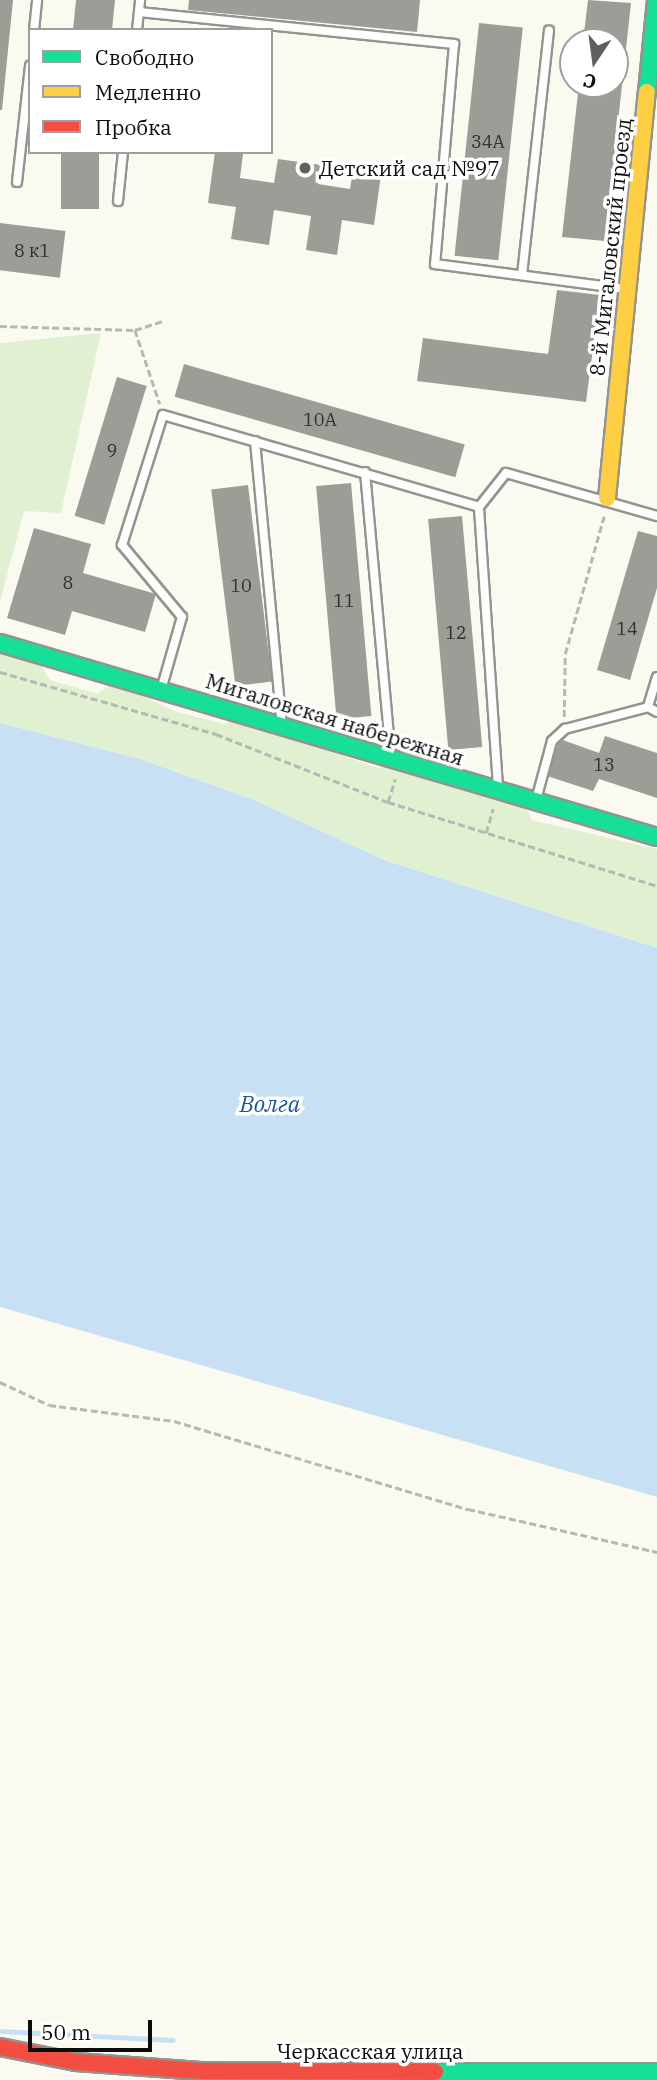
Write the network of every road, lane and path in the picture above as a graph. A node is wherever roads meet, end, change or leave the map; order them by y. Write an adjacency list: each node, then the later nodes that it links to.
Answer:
1 (37, 0): 5 (lane)
2 (140, 0): 4 (lane)
3 (656, 2): 9 (street, 8-й Мигаловский проезд)
4 (139, 12): 6 (lane); 13 (lane)
5 (34, 28)
6 (137, 28)
7 (549, 30): 13 (lane)
8 (28, 84): 11 (lane)
9 (652, 91): 14 (street, 8-й Мигаловский проезд)
10 (123, 154): 12 (lane)
11 (17, 183)
12 (118, 201)
13 (522, 275): 14 (lane)
14 (627, 289): 21 (street, 8-й Мигаловский проезд)
15 (163, 321): 17 (path)
16 (0, 326): 17 (path)
17 (135, 330): 18 (path)
18 (163, 415): 19 (lane); 27 (lane)
19 (255, 441): 20 (lane); 29 (lane)
20 (365, 472): 22 (lane); 31 (lane)
21 (607, 498): 22 (lane); 23 (lane); 30 (path)
22 (479, 506): 33 (lane)
23 (657, 516)
24 (0, 643): 27 (street, Мигаловская набережная)
25 (0, 672): 35 (path)
26 (657, 677): 28 (lane)
27 (161, 690): 29 (street, Мигаловская набережная)
28 (653, 709): 30 (lane)
29 (282, 724): 31 (street, Мигаловская набережная)
30 (565, 729): 34 (lane)
31 (392, 758): 33 (street, Мигаловская набережная)
32 (393, 785): 35 (path)
33 (498, 790): 34 (street, Мигаловская набережная)
34 (536, 801): 38 (street, Мигаловская набережная)
35 (388, 802): 37 (path)
36 (491, 816): 37 (path)
37 (486, 833): 39 (path)
38 (657, 837)
39 (657, 886)
40 (0, 1382): 41 (path)
41 (657, 1552)
42 (0, 2047): 43 (street, Черкасская улица)
43 (657, 2072)

